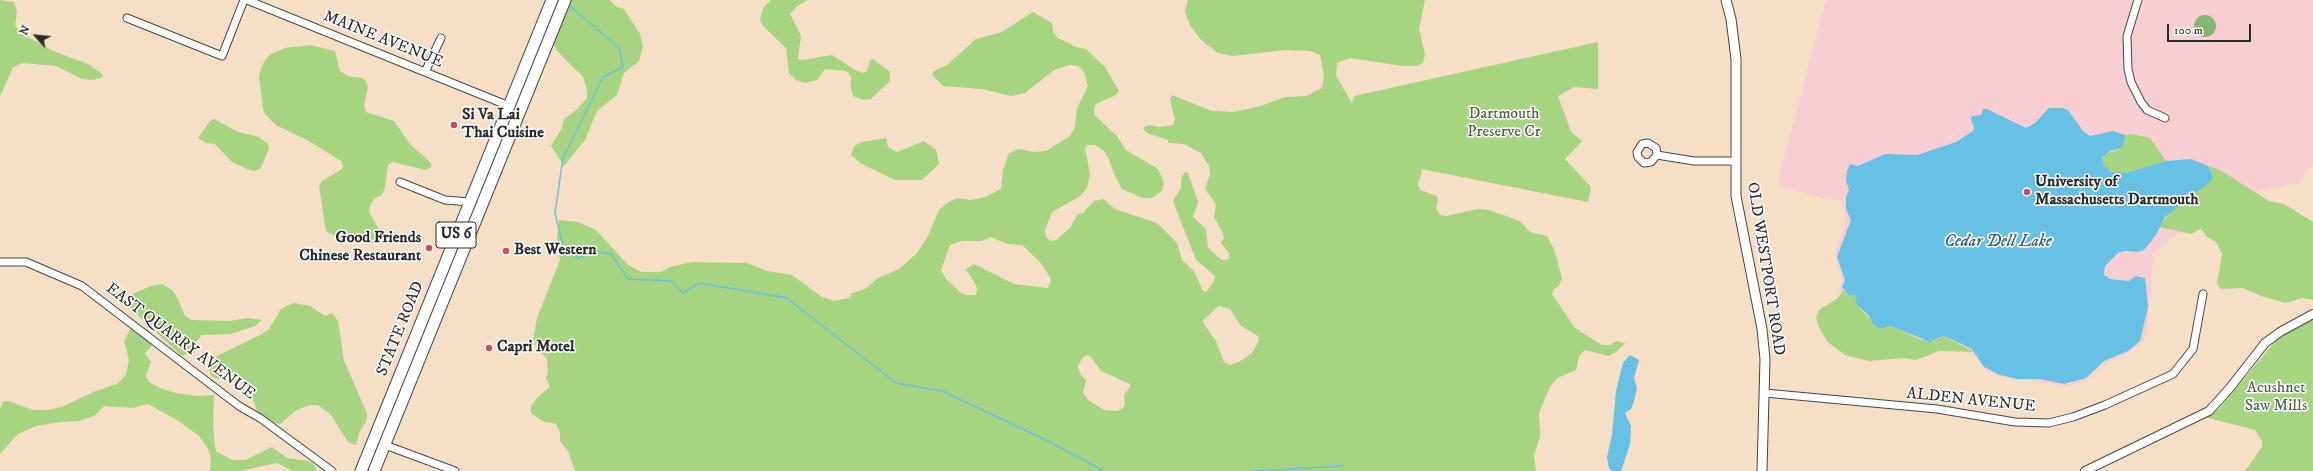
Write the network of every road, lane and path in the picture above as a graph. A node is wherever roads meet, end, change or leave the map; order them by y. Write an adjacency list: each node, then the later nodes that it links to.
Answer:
1 (246, 0): 6 (street); 8 (street, MAINE AVENUE)
2 (552, 0): 9 (main road, STATE ROAD / US 6)
3 (565, 0): 18 (main road, STATE ROAD / US 6)
4 (1726, 0): 12 (main road, OLD WESTPORT ROAD)
5 (2138, 0): 10 (street)
6 (127, 18)
7 (441, 38): 8 (street)
8 (425, 72): 9 (street, MAINE AVENUE)
9 (509, 106): 14 (main road, STATE ROAD / US 6)
10 (2165, 118)
11 (1657, 155): 12 (street)
12 (1736, 161): 20 (main road, OLD WESTPORT ROAD)
13 (400, 182): 14 (street)
14 (470, 202): 17 (main road, STATE ROAD / US 6)
15 (0, 262): 24 (street, EAST QUARRY AVENUE)
16 (2203, 294): 20 (street, ALDEN AVENUE)
17 (430, 301): 18 (street); 21 (main road, STATE ROAD / US 6)
18 (441, 306): 22 (main road, STATE ROAD / US 6)
19 (2313, 314): 29 (street)
20 (1765, 393): 28 (main road, OLD WESTPORT ROAD)
21 (383, 416): 22 (street); 25 (main road, STATE ROAD / US 6)
22 (395, 421): 23 (main road, STATE ROAD / US 6)
23 (385, 445): 26 (main road, STATE ROAD / US 6); 27 (street)
24 (332, 471)
25 (361, 471)
26 (374, 471)
27 (455, 471)
28 (1762, 471)
29 (2085, 471)

